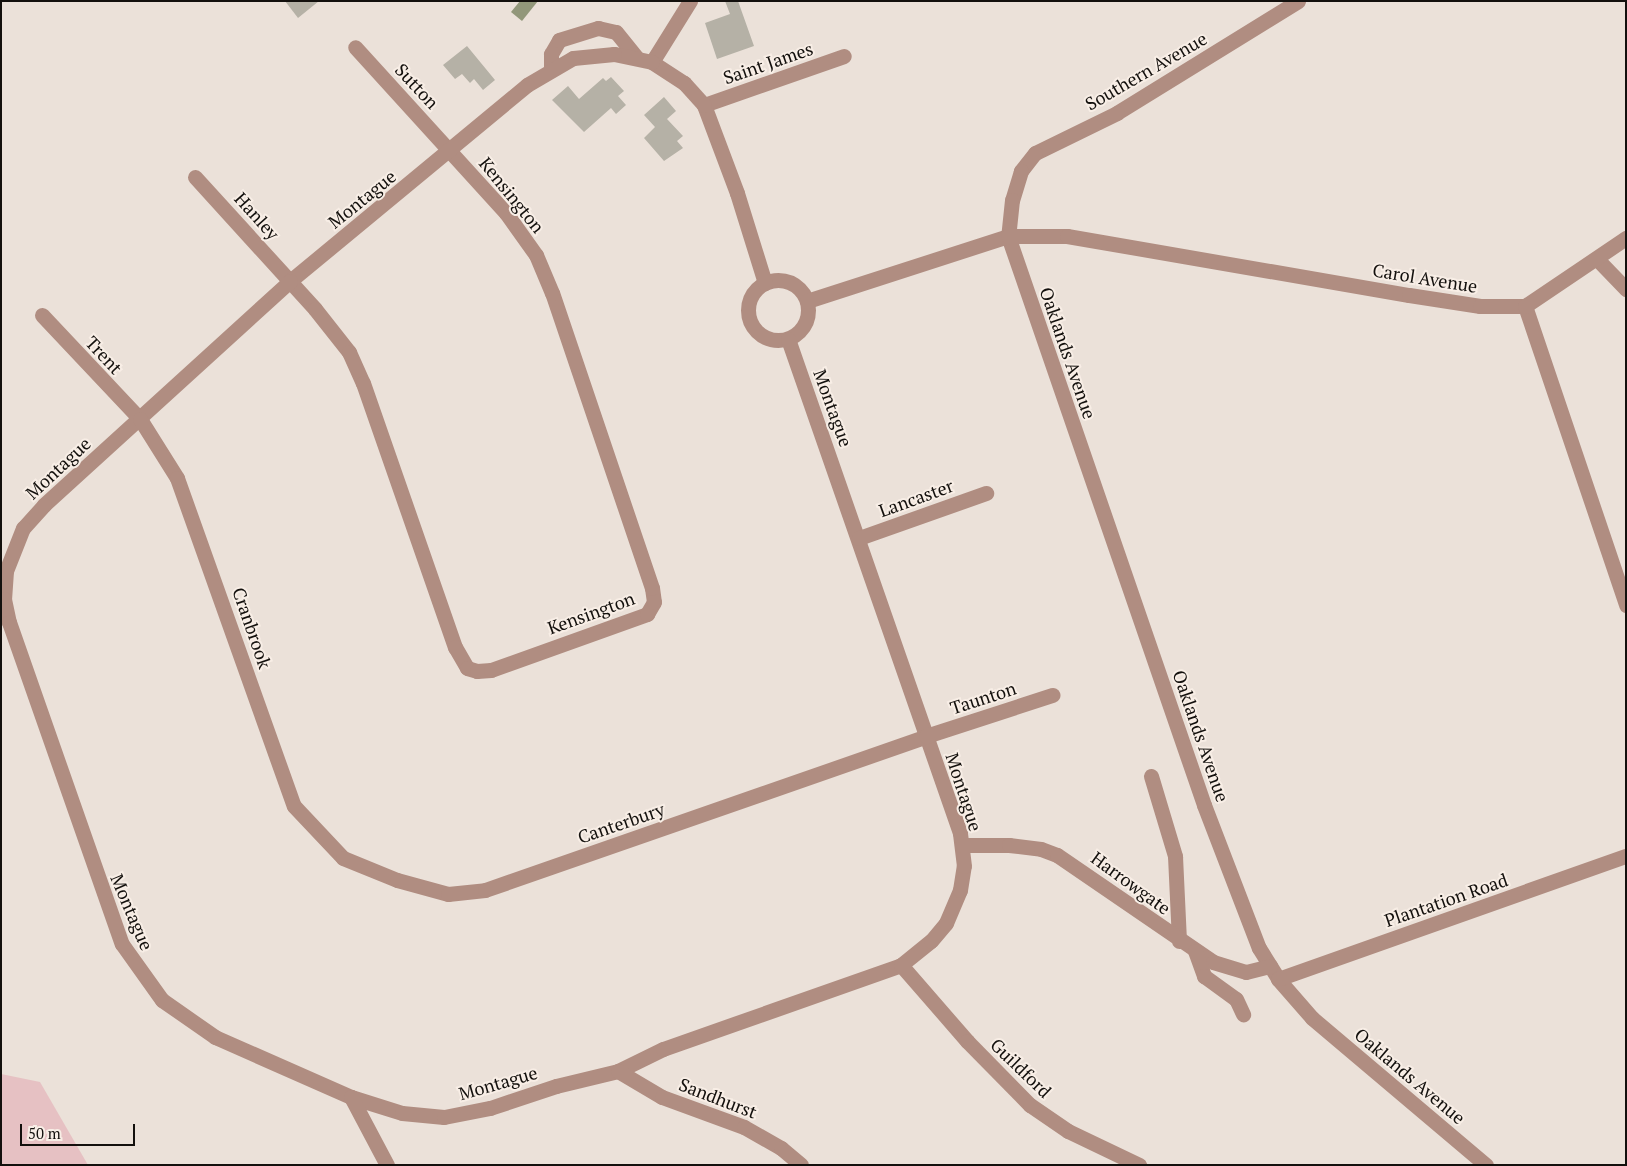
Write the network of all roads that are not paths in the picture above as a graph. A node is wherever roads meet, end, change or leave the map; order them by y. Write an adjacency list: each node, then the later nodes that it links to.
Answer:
1 (690, 1): 5 (street)
2 (1298, 1): 10 (street, Southern Avenue)
3 (355, 47): 8 (street, Sutton)
4 (844, 56): 7 (street, Saint James)
5 (644, 60): 6 (street, Montague); 6 (street); 7 (street, Montague)
6 (551, 68): 8 (street, Montague)
7 (704, 105): 14 (street, Montague)
8 (451, 150): 13 (street, Montague); 13 (street, Kensington)
9 (195, 177): 13 (street, Hanley)
10 (1008, 236): 16 (street, Carol Avenue); 17 (street, Carol Avenue); 34 (street, Oaklands Avenue)
11 (1626, 238): 12 (street)
12 (1597, 259): 15 (street); 17 (street)
13 (290, 281): 20 (street, Montague)
14 (765, 283): 16 (street); 19 (street)
15 (1626, 289)
16 (807, 301): 19 (street)
17 (1525, 306): 24 (street)
18 (42, 314): 20 (street, Trent)
19 (788, 339): 22 (street, Montague)
20 (140, 418): 23 (street, Montague); 29 (street, Cranbrook)
21 (986, 493): 22 (street, Lancaster)
22 (859, 538): 26 (street, Montague)
23 (6, 554): 37 (street, Montague)
24 (1626, 605)
25 (1052, 695): 26 (street, Taunton)
26 (926, 736): 28 (street, Montague); 29 (street, Canterbury)
27 (1150, 776): 31 (street)
28 (962, 845): 31 (street, Harrowgate); 33 (street, Montague)
29 (330, 846)
30 (1626, 856): 34 (street, Plantation Road)
31 (1179, 941): 32 (street, Harrowgate)
32 (1195, 951): 34 (street, Harrowgate); 35 (street)
33 (901, 966): 36 (street, Montague); 40 (street, Guildford)
34 (1274, 972): 41 (street, Oaklands Avenue)
35 (1243, 1014)
36 (618, 1070): 37 (street, Montague); 39 (street, Sandhurst)
37 (351, 1097): 38 (street)
38 (387, 1165)
39 (801, 1165)
40 (1139, 1165)
41 (1486, 1165)

